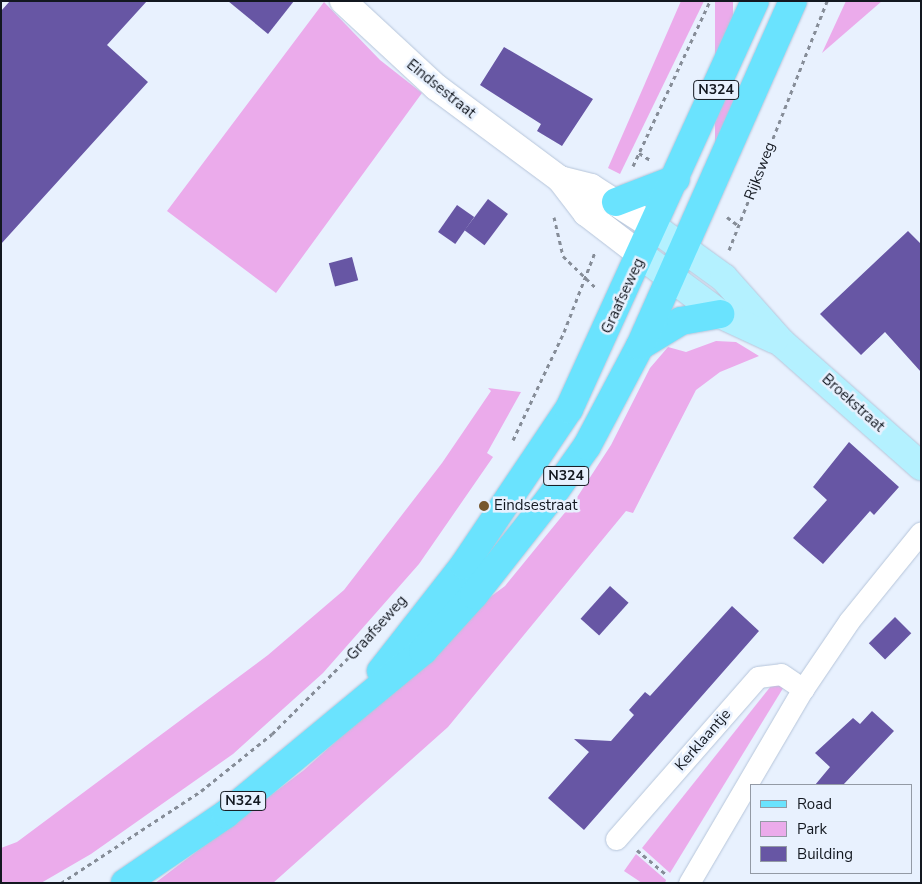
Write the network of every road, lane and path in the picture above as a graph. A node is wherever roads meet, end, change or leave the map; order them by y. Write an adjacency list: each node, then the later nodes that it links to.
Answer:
1 (343, 1): 7 (street, Eindsestraat)
2 (710, 1): 6 (path)
3 (755, 1): 8 (main road, N324)
4 (793, 1): 12 (main road, N324)
5 (827, 1): 14 (path, Rijksweg)
6 (639, 153)
7 (560, 179): 9 (street, Eindsestraat); 13 (street, Eindsestraat)
8 (676, 179): 9 (main road); 11 (main road, N324)
9 (616, 202): 11 (street, Eindsestraat)
10 (553, 209): 19 (path)
11 (655, 228): 12 (main road, Broekstraat); 13 (main road, Graafseweg / N324)
12 (684, 248): 14 (main road, Broekstraat); 15 (main road, N324)
13 (642, 256): 15 (main road, Broekstraat); 24 (main road, Graafseweg / N324)
14 (719, 274): 17 (main road, Broekstraat)
15 (670, 278): 16 (main road, Broekstraat); 18 (main road, Graafseweg / N324)
16 (720, 314): 17 (main road, Broekstraat); 18 (main road)
17 (782, 343): 20 (main road, Broekstraat)
18 (640, 346): 24 (main road, Graafseweg / N324)
19 (510, 446)
20 (921, 466)
21 (921, 532): 23 (street)
22 (380, 626): 27 (path, Graafseweg)
23 (803, 689): 25 (street, Kerklaantje); 29 (street)
24 (352, 707): 28 (main road, Graafseweg / N324)
25 (618, 837): 26 (path)
26 (669, 877)
27 (61, 883)
28 (125, 883)
29 (689, 883)

